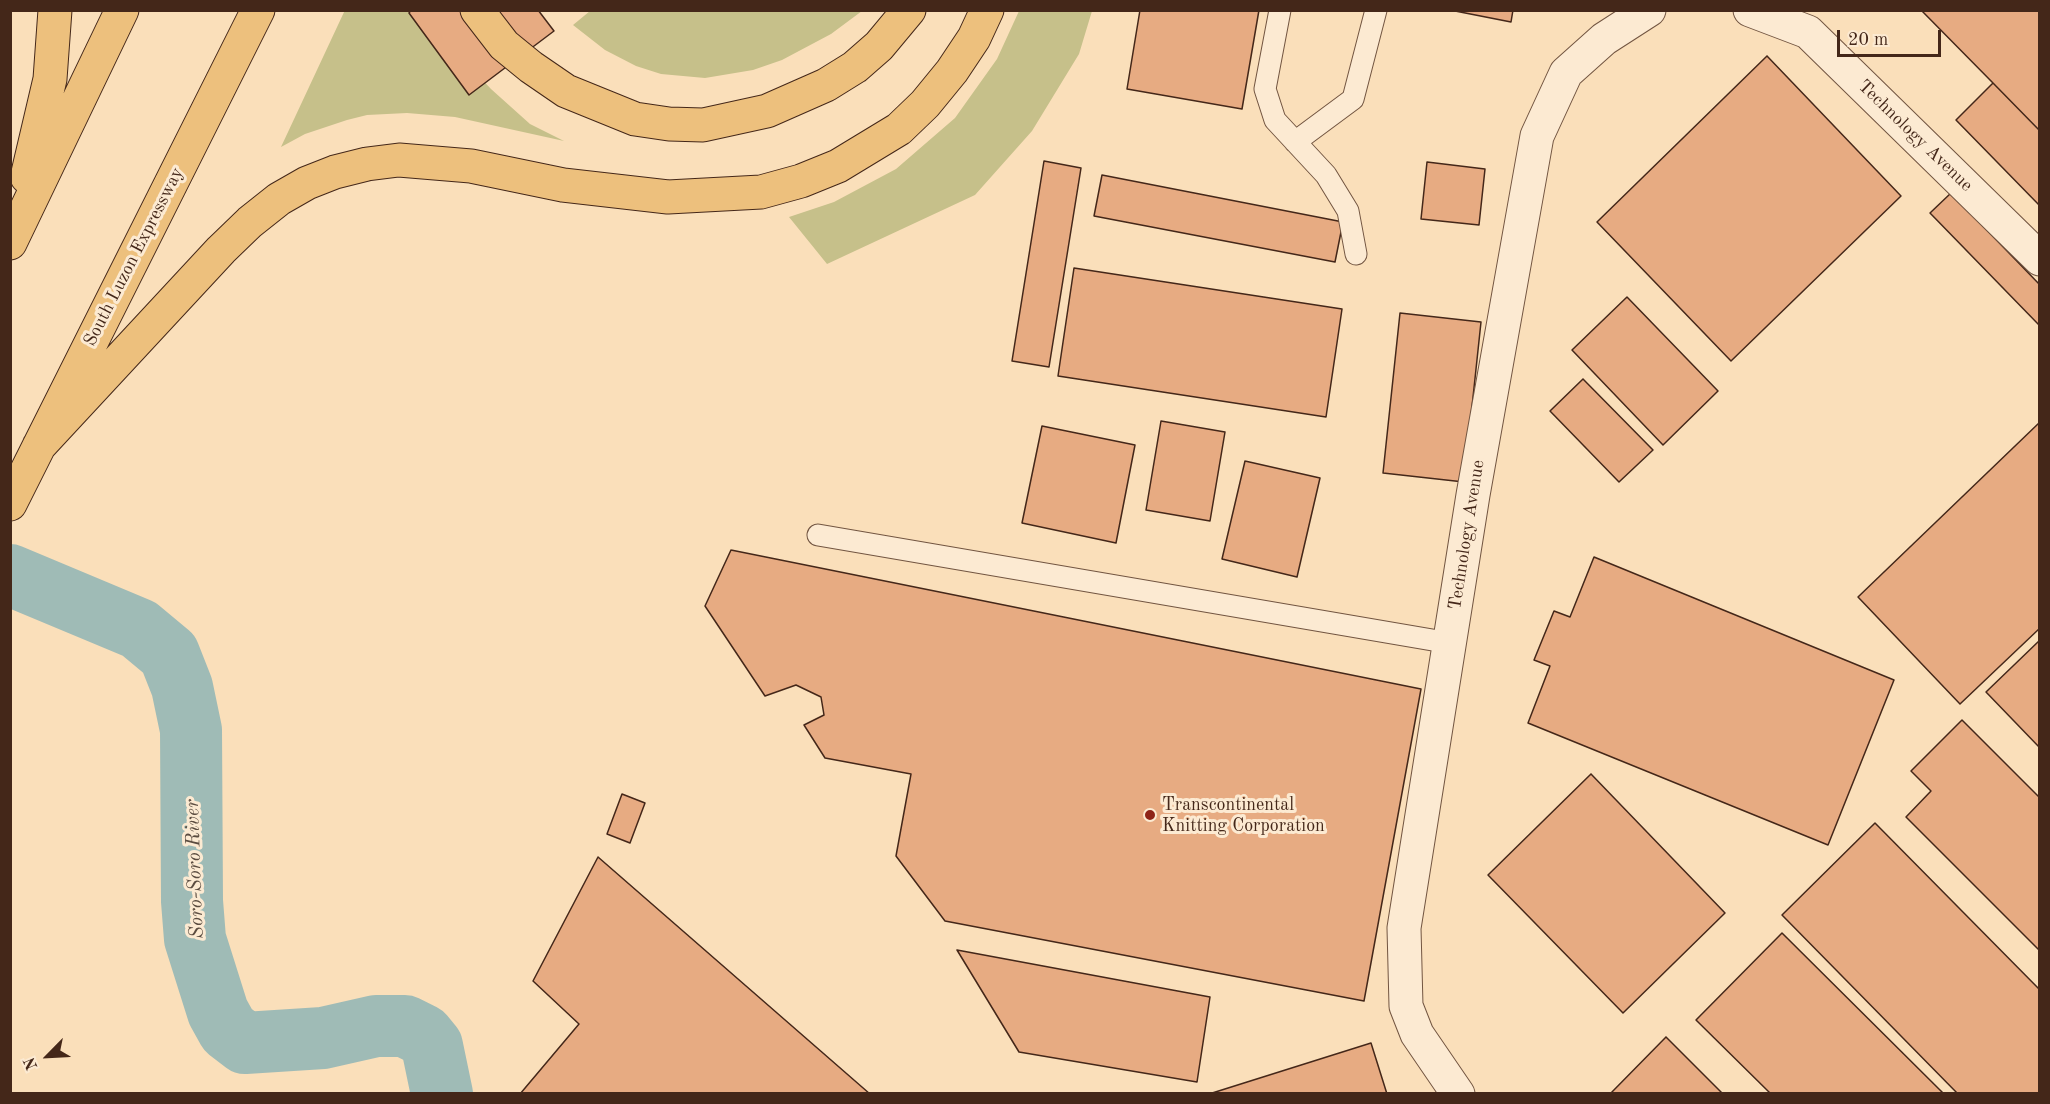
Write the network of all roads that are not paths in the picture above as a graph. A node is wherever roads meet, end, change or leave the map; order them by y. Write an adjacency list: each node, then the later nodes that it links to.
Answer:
1 (56, 10): 12 (highway)
2 (122, 10): 12 (highway)
3 (258, 10): 15 (highway, South Luzon Expressway)
4 (477, 10): 5 (highway)
5 (909, 10)
6 (987, 10): 15 (highway)
7 (1280, 10): 11 (lane)
8 (1376, 10): 11 (lane)
9 (1750, 10): 14 (street, Technology Avenue)
10 (1642, 12): 18 (street, Technology Avenue)
11 (1295, 142): 13 (lane)
12 (11, 242)
13 (1356, 254)
14 (2040, 259)
15 (39, 446): 16 (highway, South Luzon Expressway)
16 (10, 504)
17 (818, 535): 18 (lane)
18 (1450, 643): 19 (street, Technology Avenue)
19 (1458, 1094)

